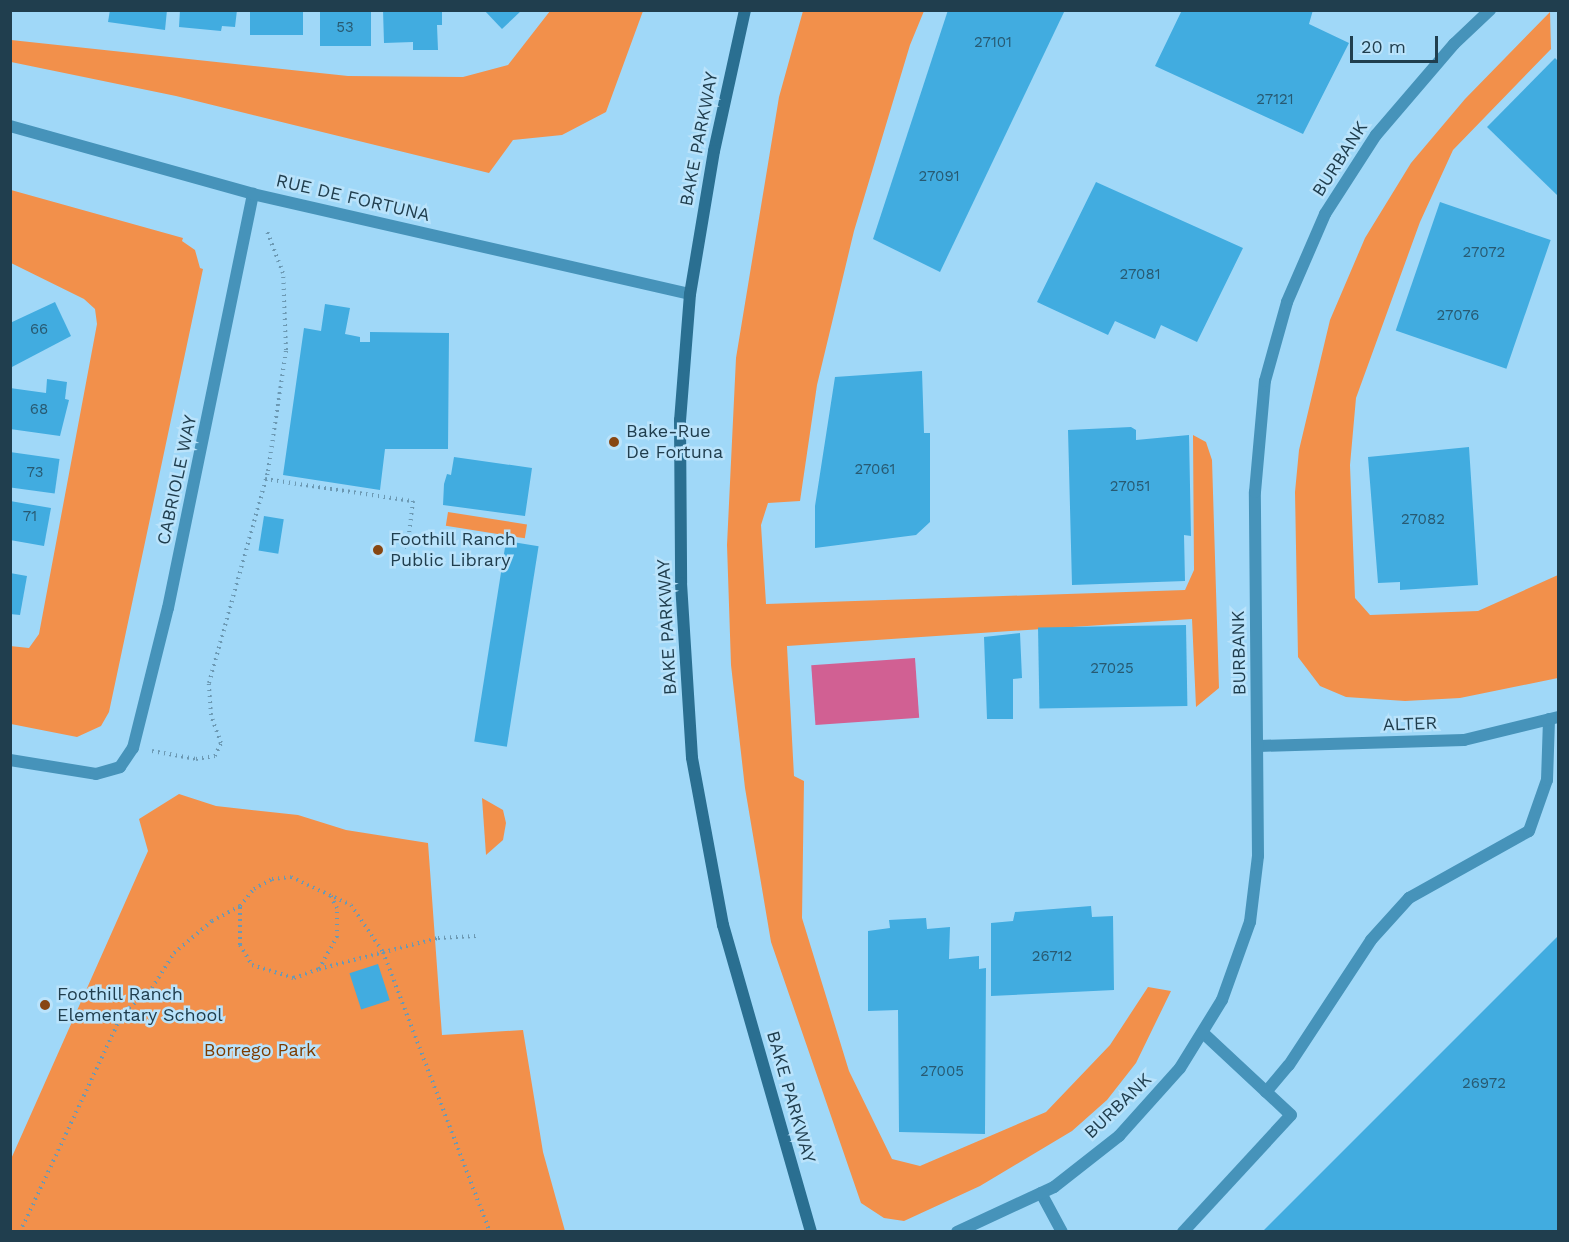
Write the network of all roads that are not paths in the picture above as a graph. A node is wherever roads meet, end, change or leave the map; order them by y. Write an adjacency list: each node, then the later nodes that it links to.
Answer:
1 (745, 10): 5 (main road, BAKE PARKWAY)
2 (1490, 10): 7 (street, BURBANK)
3 (10, 126): 4 (street, RUE DE FORTUNA)
4 (253, 194): 5 (street, RUE DE FORTUNA); 8 (street, CABRIOLE WAY)
5 (690, 294): 12 (main road, BAKE PARKWAY)
6 (1554, 718): 7 (street, ALTER); 10 (street)
7 (1259, 746): 9 (street, BURBANK)
8 (10, 760)
9 (1203, 1034): 10 (street); 11 (street, BURBANK)
10 (1266, 1092): 15 (street)
11 (1041, 1193): 13 (street, BURBANK); 14 (street)
12 (811, 1232)
13 (957, 1232)
14 (1062, 1232)
15 (1183, 1232)

